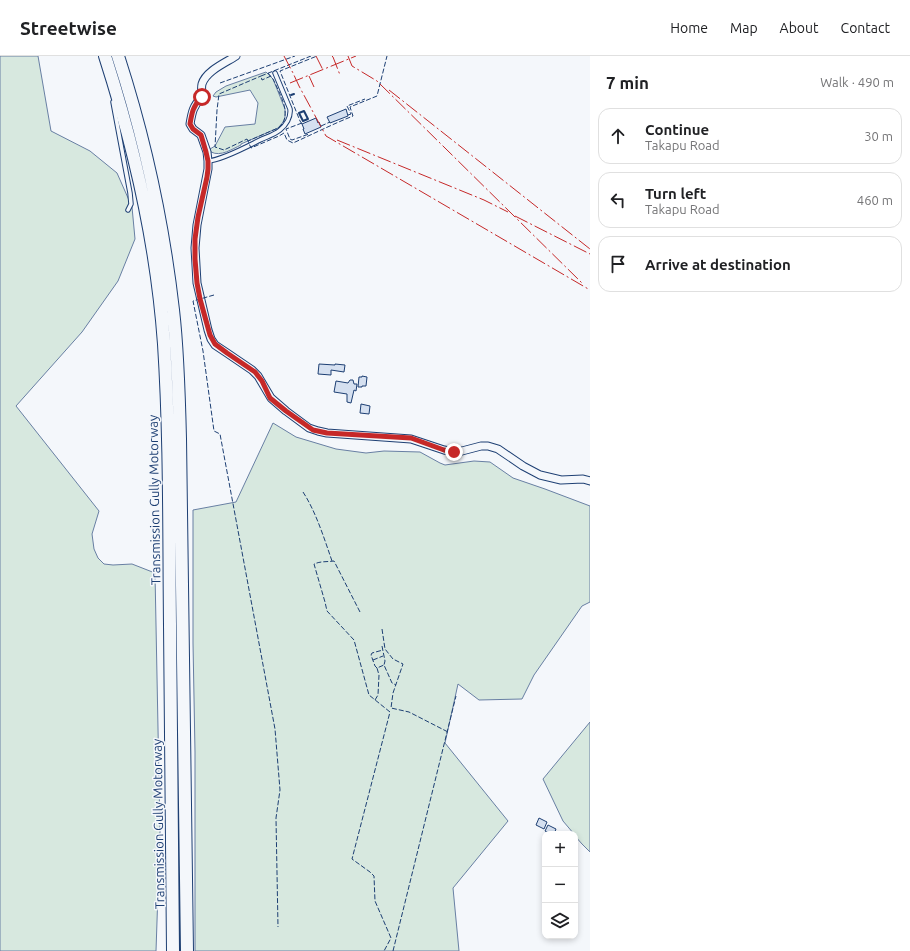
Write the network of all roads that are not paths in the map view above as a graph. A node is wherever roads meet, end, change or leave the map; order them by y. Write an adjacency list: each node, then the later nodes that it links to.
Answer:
1 (102, 56): 6 (lane)
2 (105, 56): 8 (highway, Transmission Gully Motorway)
3 (118, 56): 13 (highway, Transmission Gully Motorway)
4 (236, 56): 9 (street)
5 (275, 73): 9 (lane)
6 (108, 81)
7 (112, 99): 8 (lane)
8 (129, 160): 10 (lane); 12 (highway, Transmission Gully Motorway)
9 (208, 161): 11 (street)
10 (128, 210)
11 (590, 481)
12 (173, 951)
13 (187, 951)

